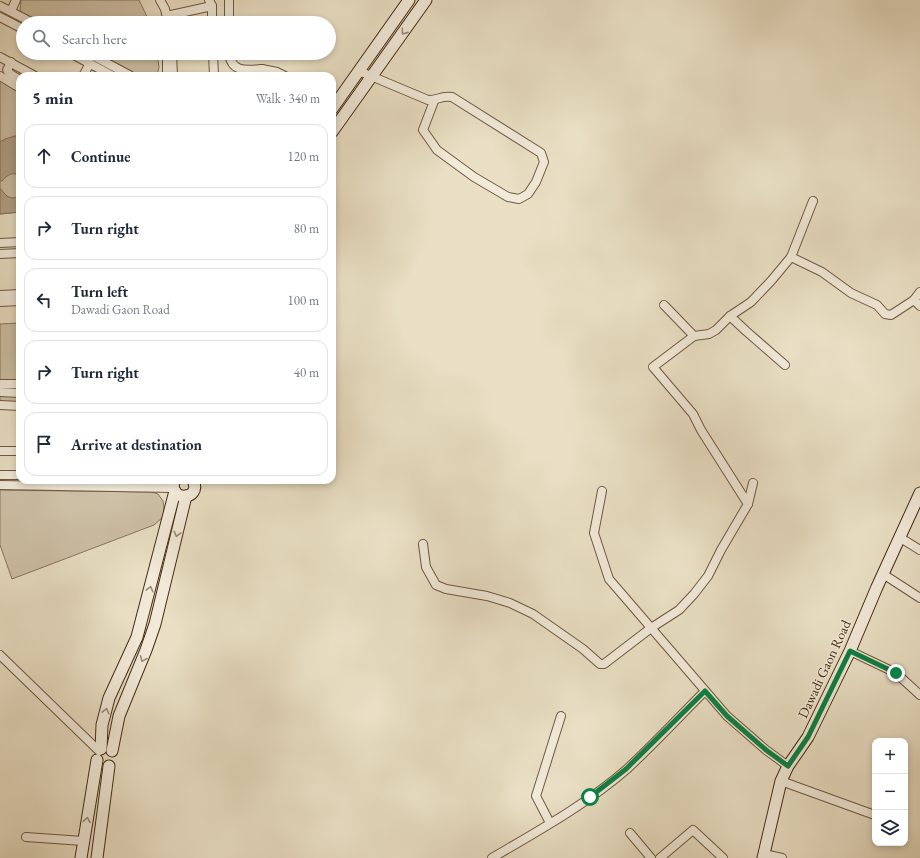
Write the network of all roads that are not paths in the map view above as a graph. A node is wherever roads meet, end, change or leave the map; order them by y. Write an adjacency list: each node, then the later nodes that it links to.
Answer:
1 (16, 0): 9 (street)
2 (160, 0): 11 (street)
3 (166, 0): 12 (street)
4 (229, 0): 15 (street)
5 (409, 0): 27 (street)
6 (426, 0): 39 (street, one-way to 39)
7 (210, 3): 13 (street); 14 (street)
8 (0, 6): 9 (street)
9 (11, 11): 10 (street)
10 (20, 16)
11 (166, 16)
12 (170, 16)
13 (178, 16)
14 (211, 16)
15 (229, 16)
16 (0, 17): 17 (street)
17 (16, 25)
18 (0, 57): 25 (street)
19 (84, 60): 26 (street)
20 (101, 60): 31 (street)
21 (167, 60): 32 (street)
22 (172, 60): 33 (street)
23 (213, 60): 34 (street)
24 (231, 60): 35 (street)
25 (11, 62): 28 (street); 38 (street)
26 (90, 63): 29 (street); 30 (street)
27 (359, 71): 39 (street); 42 (street)
28 (28, 72)
29 (85, 72)
30 (106, 72)
31 (124, 72)
32 (167, 72)
33 (173, 72)
34 (214, 72)
35 (262, 72): 36 (street)
36 (277, 72)
37 (0, 76): 40 (street)
38 (16, 77)
39 (372, 77): 41 (street); 43 (street)
40 (16, 86)
41 (434, 101): 41 (street)
42 (336, 103)
43 (336, 126)
44 (813, 201): 49 (street)
45 (16, 242): 46 (street)
46 (0, 243)
47 (16, 253): 48 (street)
48 (0, 254)
49 (791, 257): 55 (street); 57 (street)
50 (920, 292): 55 (street)
51 (16, 294): 52 (street)
52 (0, 295)
53 (16, 301): 54 (street)
54 (0, 302)
55 (917, 303)
56 (664, 306): 58 (street)
57 (730, 316): 58 (street); 59 (street)
58 (694, 336): 78 (street)
59 (785, 365)
60 (0, 384): 61 (street)
61 (16, 384)
62 (0, 392): 63 (street)
63 (16, 393)
64 (0, 405): 65 (street)
65 (16, 406)
66 (0, 451): 67 (street)
67 (16, 451)
68 (0, 475): 69 (street)
69 (16, 475)
70 (753, 483): 78 (street)
71 (26, 484): 73 (street)
72 (194, 484): 77 (street)
73 (0, 485)
74 (174, 485): 77 (street); 90 (street, one-way to 74)
75 (602, 491): 84 (street)
76 (920, 493): 79 (street, Dawadi Gaon Road)
77 (186, 496): 90 (street, one-way to 90)
78 (748, 504): 84 (street)
79 (899, 537): 81 (street); 82 (street, Dawadi Gaon Road)
80 (424, 544): 84 (street)
81 (920, 550)
82 (883, 574): 83 (street); 85 (street, Dawadi Gaon Road)
83 (920, 598)
84 (651, 628): 87 (street)
85 (850, 651): 88 (street); 92 (street, Dawadi Gaon Road)
86 (0, 655): 90 (street)
87 (705, 691): 92 (street); 95 (street)
88 (920, 695)
89 (561, 716): 95 (street)
90 (104, 752): 91 (street); 91 (street); 98 (street, one-way to 90)
91 (109, 766): 101 (street)
92 (788, 766): 93 (street, Dawadi Gaon Road)
93 (781, 781): 94 (street); 99 (street, Dawadi Gaon Road)
94 (872, 814)
95 (550, 824): 102 (street)
96 (630, 833): 103 (street)
97 (26, 837): 98 (street)
98 (83, 841): 100 (street)
99 (763, 856): 106 (street)
100 (81, 858)
101 (97, 858)
102 (492, 858)
103 (651, 858)
104 (660, 858): 105 (street)
105 (723, 858)
106 (782, 858)

